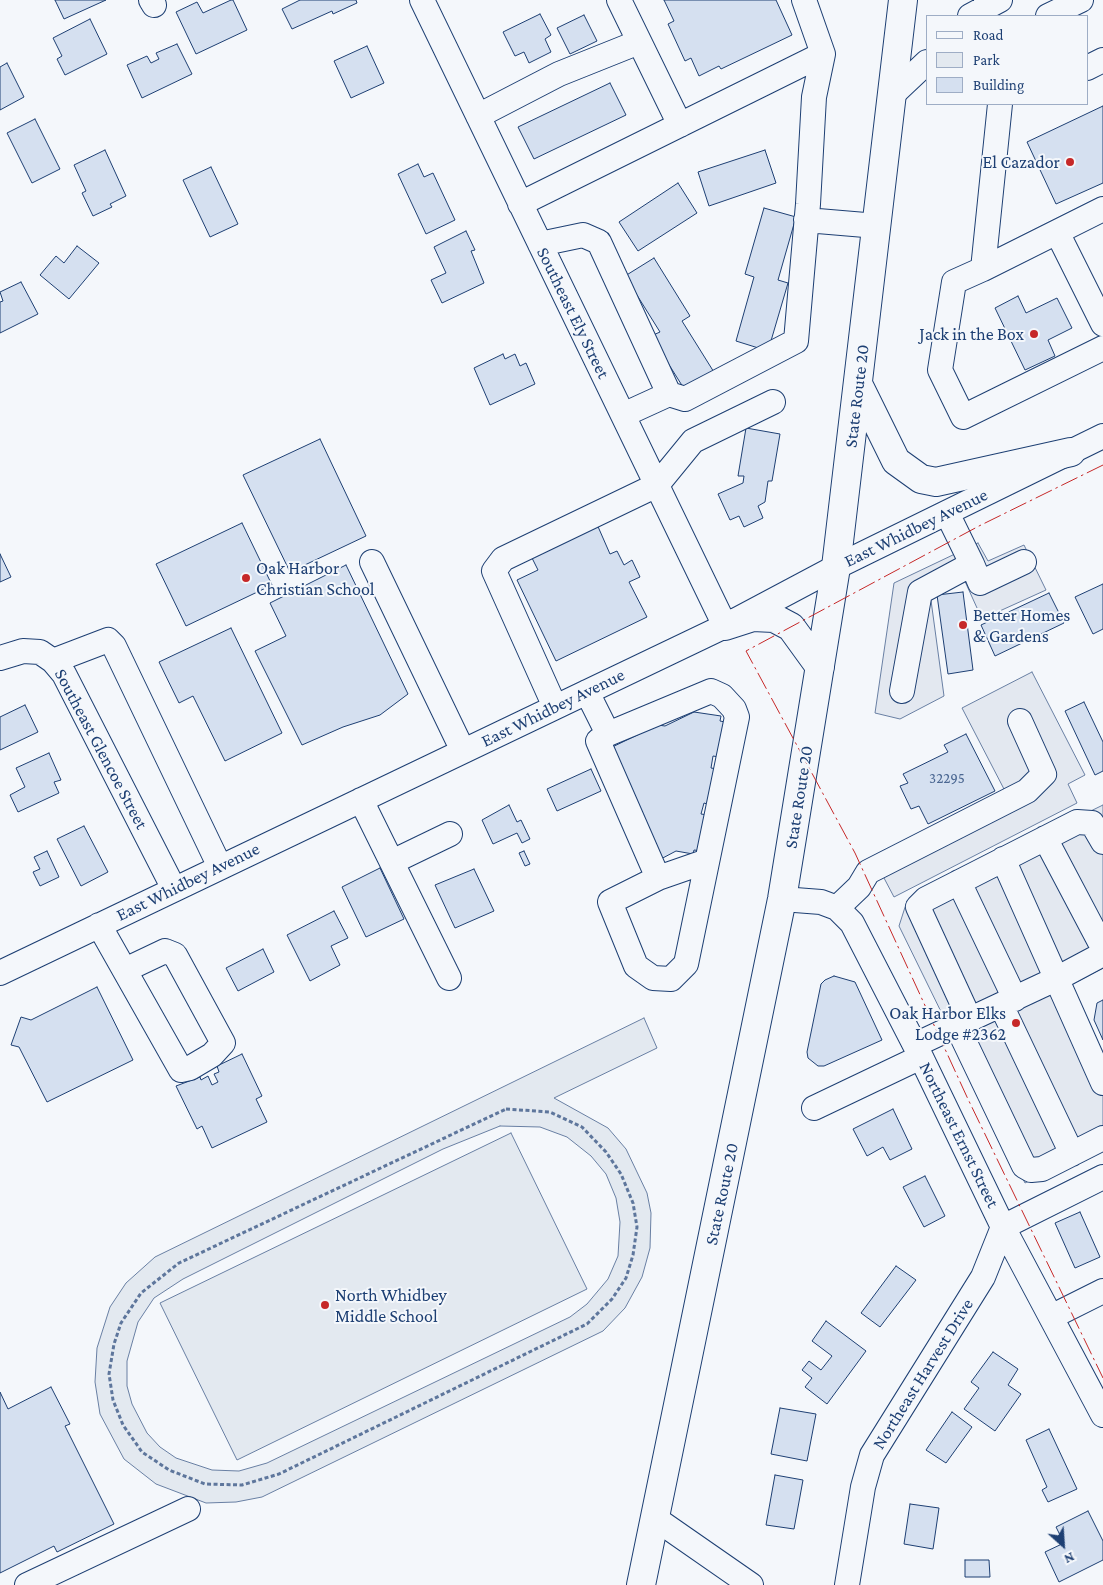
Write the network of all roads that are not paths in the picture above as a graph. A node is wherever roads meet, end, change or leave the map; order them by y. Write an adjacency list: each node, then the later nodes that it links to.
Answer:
1 (422, 0): 17 (street, Southeast Ely Street)
2 (619, 0): 10 (street)
3 (804, 0): 11 (street)
4 (903, 0): 15 (main road, State Route 20)
5 (986, 0): 6 (street)
6 (1000, 0): 8 (street)
7 (1081, 0): 9 (street)
8 (972, 15)
9 (1050, 15)
10 (639, 42): 17 (street); 18 (street)
11 (823, 54): 18 (street); 21 (street)
12 (1103, 60): 14 (street)
13 (926, 63): 15 (street)
14 (1088, 68)
15 (892, 94): 22 (main road, State Route 20)
16 (1005, 106): 25 (street)
17 (478, 116): 19 (street, Southeast Ely Street)
18 (680, 125): 19 (street)
19 (520, 204): 24 (street, Southeast Ely Street)
20 (1103, 209): 23 (street)
21 (806, 220): 22 (street); 29 (street)
22 (877, 226): 28 (main road, State Route 20)
23 (1057, 232): 25 (street); 26 (street)
24 (540, 244): 29 (street); 31 (street, Southeast Ely Street)
25 (983, 269): 27 (street)
26 (1103, 324)
27 (1103, 348)
28 (858, 384): 33 (main road); 39 (main road, State Route 20)
29 (669, 394): 31 (street)
30 (773, 402): 34 (street)
31 (623, 415): 34 (street, Southeast Ely Street)
32 (1103, 436): 33 (street, East Whidbey Avenue)
33 (1071, 452): 35 (street, East Whidbey Avenue)
34 (657, 485): 40 (street, Southeast Ely Street); 46 (street)
35 (947, 513): 38 (street); 39 (street, East Whidbey Avenue)
36 (372, 562): 49 (street)
37 (1024, 562): 38 (street)
38 (972, 564): 44 (street)
39 (836, 568): 40 (street, East Whidbey Avenue); 43 (main road, State Route 20)
40 (725, 626): 43 (main road); 45 (street, East Whidbey Avenue)
41 (0, 658): 42 (street, Southeast Glencoe Street)
42 (53, 661): 57 (street); 60 (street, Southeast Glencoe Street)
43 (820, 667): 61 (main road, State Route 20)
44 (902, 690)
45 (587, 692): 46 (street, East Whidbey Avenue); 48 (street)
46 (555, 707): 49 (street, East Whidbey Avenue)
47 (1020, 721): 62 (street)
48 (608, 734): 55 (street); 58 (street)
49 (463, 751): 50 (street, East Whidbey Avenue)
50 (361, 800): 56 (street); 57 (street, East Whidbey Avenue)
51 (450, 834): 56 (street)
52 (1045, 838): 53 (street); 54 (street); 64 (street)
53 (1103, 842)
54 (1004, 860): 59 (street); 69 (street)
55 (707, 861): 58 (street); 58 (street)
56 (392, 862): 68 (street)
57 (220, 867): 60 (street, East Whidbey Avenue)
58 (658, 878)
59 (959, 882): 70 (street); 71 (street)
60 (174, 889): 63 (street, East Whidbey Avenue)
61 (782, 899): 62 (street); 83 (main road, State Route 20)
62 (837, 908): 72 (street, Northeast Ernst Street)
63 (99, 925): 66 (street); 67 (street, East Whidbey Avenue)
64 (1103, 948)
65 (1103, 954): 69 (street)
66 (125, 970): 66 (street)
67 (0, 973)
68 (449, 978)
69 (1058, 978): 70 (street); 73 (street)
70 (1008, 1002): 71 (street); 76 (street)
71 (964, 1023): 72 (street); 76 (street)
72 (918, 1051): 74 (street); 78 (street, Northeast Ernst Street)
73 (1103, 1083)
74 (814, 1108)
75 (1103, 1138): 76 (street)
76 (1072, 1154)
77 (1103, 1177): 78 (street)
78 (1003, 1227): 80 (street, Northeast Ernst Street); 87 (street, Northeast Harvest Drive)
79 (1103, 1291): 80 (street)
80 (1050, 1317): 81 (street, Northeast Ernst Street)
81 (1103, 1414)
82 (188, 1509): 84 (street)
83 (656, 1519): 85 (main road, State Route 20); 86 (street)
84 (27, 1585)
85 (641, 1585)
86 (751, 1585)
87 (847, 1585)

